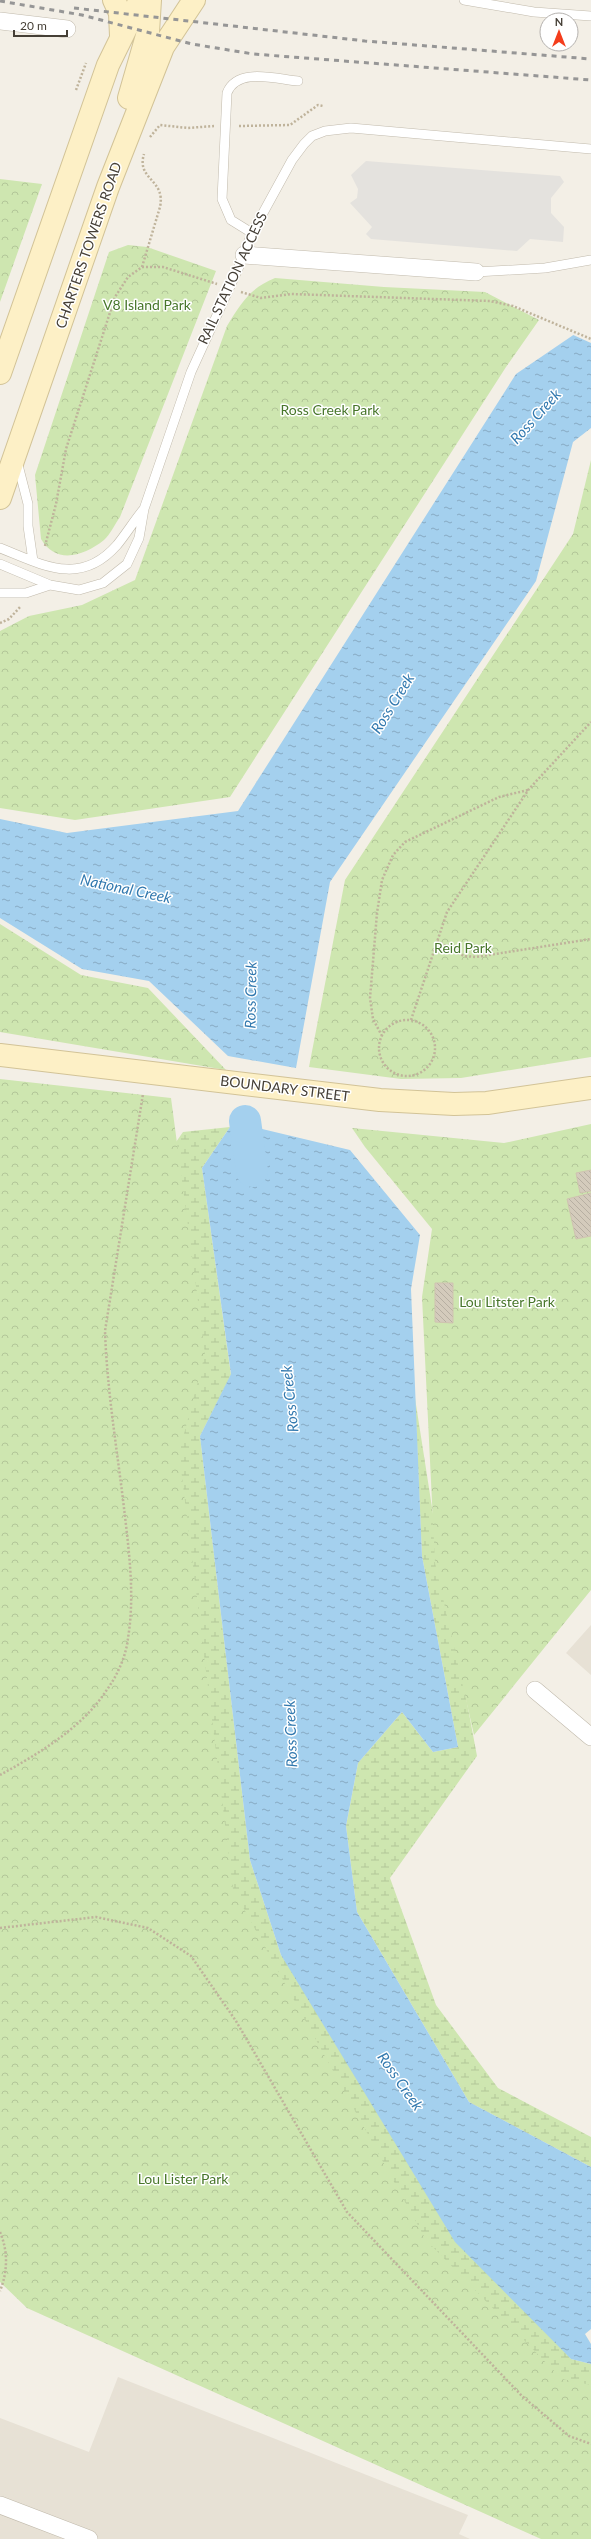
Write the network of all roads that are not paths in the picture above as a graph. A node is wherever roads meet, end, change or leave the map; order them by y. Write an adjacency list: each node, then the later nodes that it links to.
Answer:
1 (114, 0): 9 (main road)
2 (140, 0): 9 (main road)
3 (150, 0): 12 (main road)
4 (194, 0): 12 (main road, CHARTERS TOWERS ROAD)
5 (464, 0): 6 (lane)
6 (591, 16)
7 (0, 21): 8 (street)
8 (67, 29)
9 (121, 36): 17 (main road)
10 (298, 81): 13 (lane)
11 (591, 149): 13 (lane, RAIL STATION ACCESS)
12 (108, 187): 18 (main road, CHARTERS TOWERS ROAD)
13 (252, 233): 14 (lane, RAIL STATION ACCESS)
14 (244, 255): 16 (street); 20 (lane, RAIL STATION ACCESS)
15 (591, 260): 16 (lane)
16 (476, 272)
17 (0, 373)
18 (15, 454): 19 (main road, CHARTERS TOWERS ROAD); 22 (lane)
19 (0, 498)
20 (144, 509): 22 (lane); 24 (lane, RAIL STATION ACCESS)
21 (0, 548): 22 (lane)
22 (36, 562)
23 (0, 564): 24 (lane, RAIL STATION ACCESS)
24 (50, 585): 25 (lane)
25 (0, 593)
26 (0, 1055): 29 (main road, BOUNDARY STREET)
27 (591, 1084): 29 (main road, BOUNDARY STREET)
28 (591, 1088): 29 (main road, BOUNDARY STREET)
29 (570, 1091)
30 (535, 1690): 31 (street)
31 (591, 1737)
32 (0, 2504): 33 (street)
33 (89, 2539)

